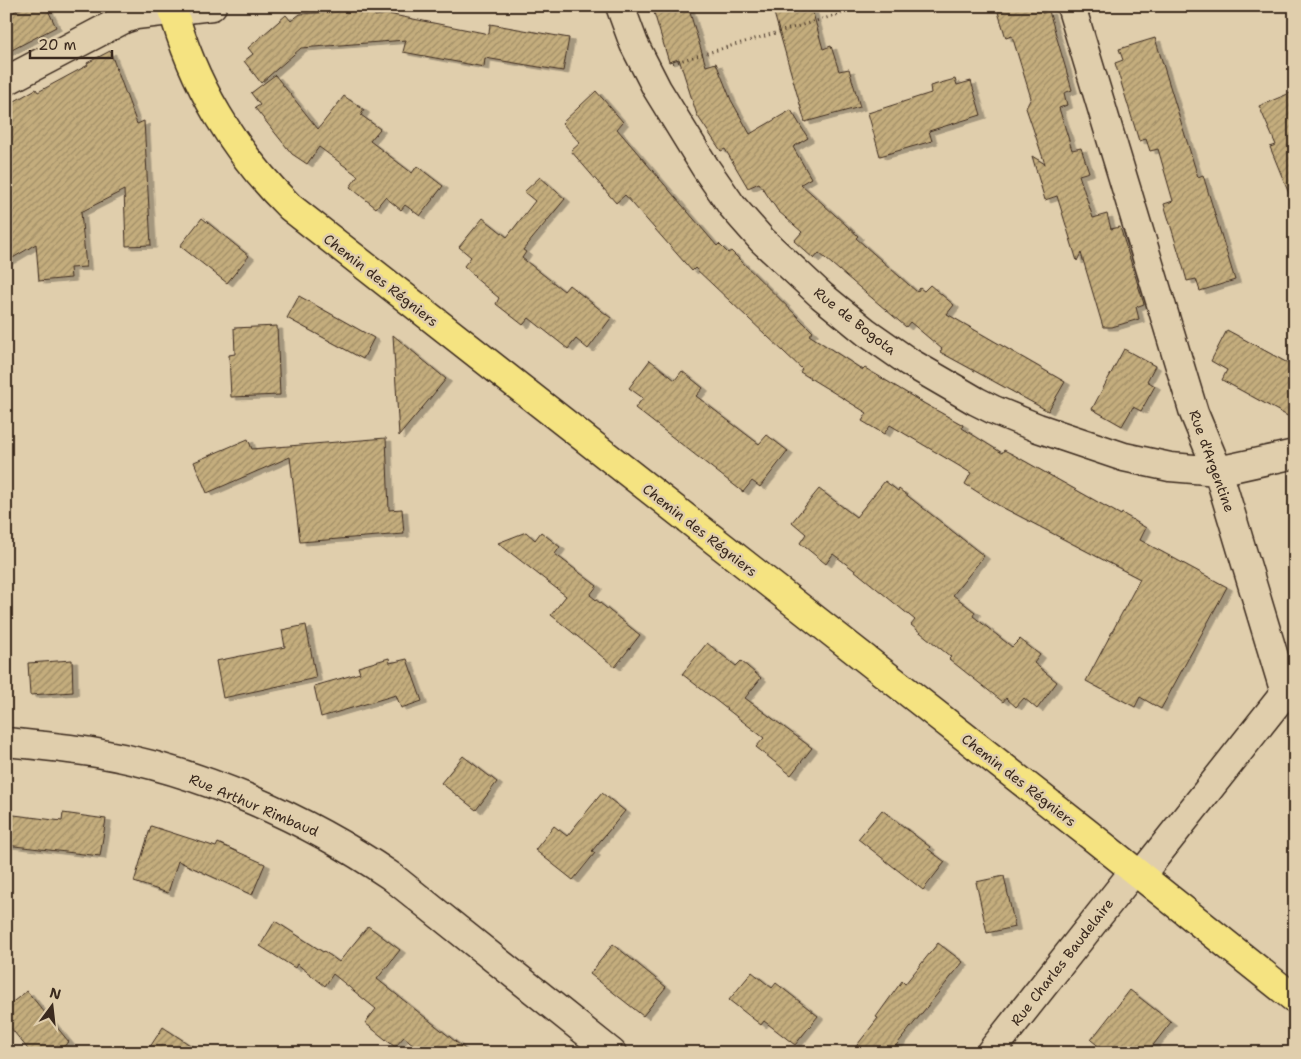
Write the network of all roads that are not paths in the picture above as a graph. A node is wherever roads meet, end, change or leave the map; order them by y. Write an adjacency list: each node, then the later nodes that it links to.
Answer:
1 (212, 6): 4 (street)
2 (620, 6): 7 (street, Rue de Bogota)
3 (1072, 6): 7 (street, Rue d'Argentine)
4 (173, 8): 5 (street); 10 (main road, Chemin des Régniers)
5 (6, 81)
6 (1295, 454): 7 (street, Rue de Bogota)
7 (1218, 471): 8 (street, Rue d'Argentine)
8 (1290, 692): 10 (street, Rue d'Argentine)
9 (6, 742): 12 (street, Rue Arthur Rimbaud)
10 (1137, 873): 11 (main road, Chemin des Régniers); 13 (street, Rue Charles Baudelaire)
11 (1295, 999)
12 (612, 1053)
13 (990, 1053)

